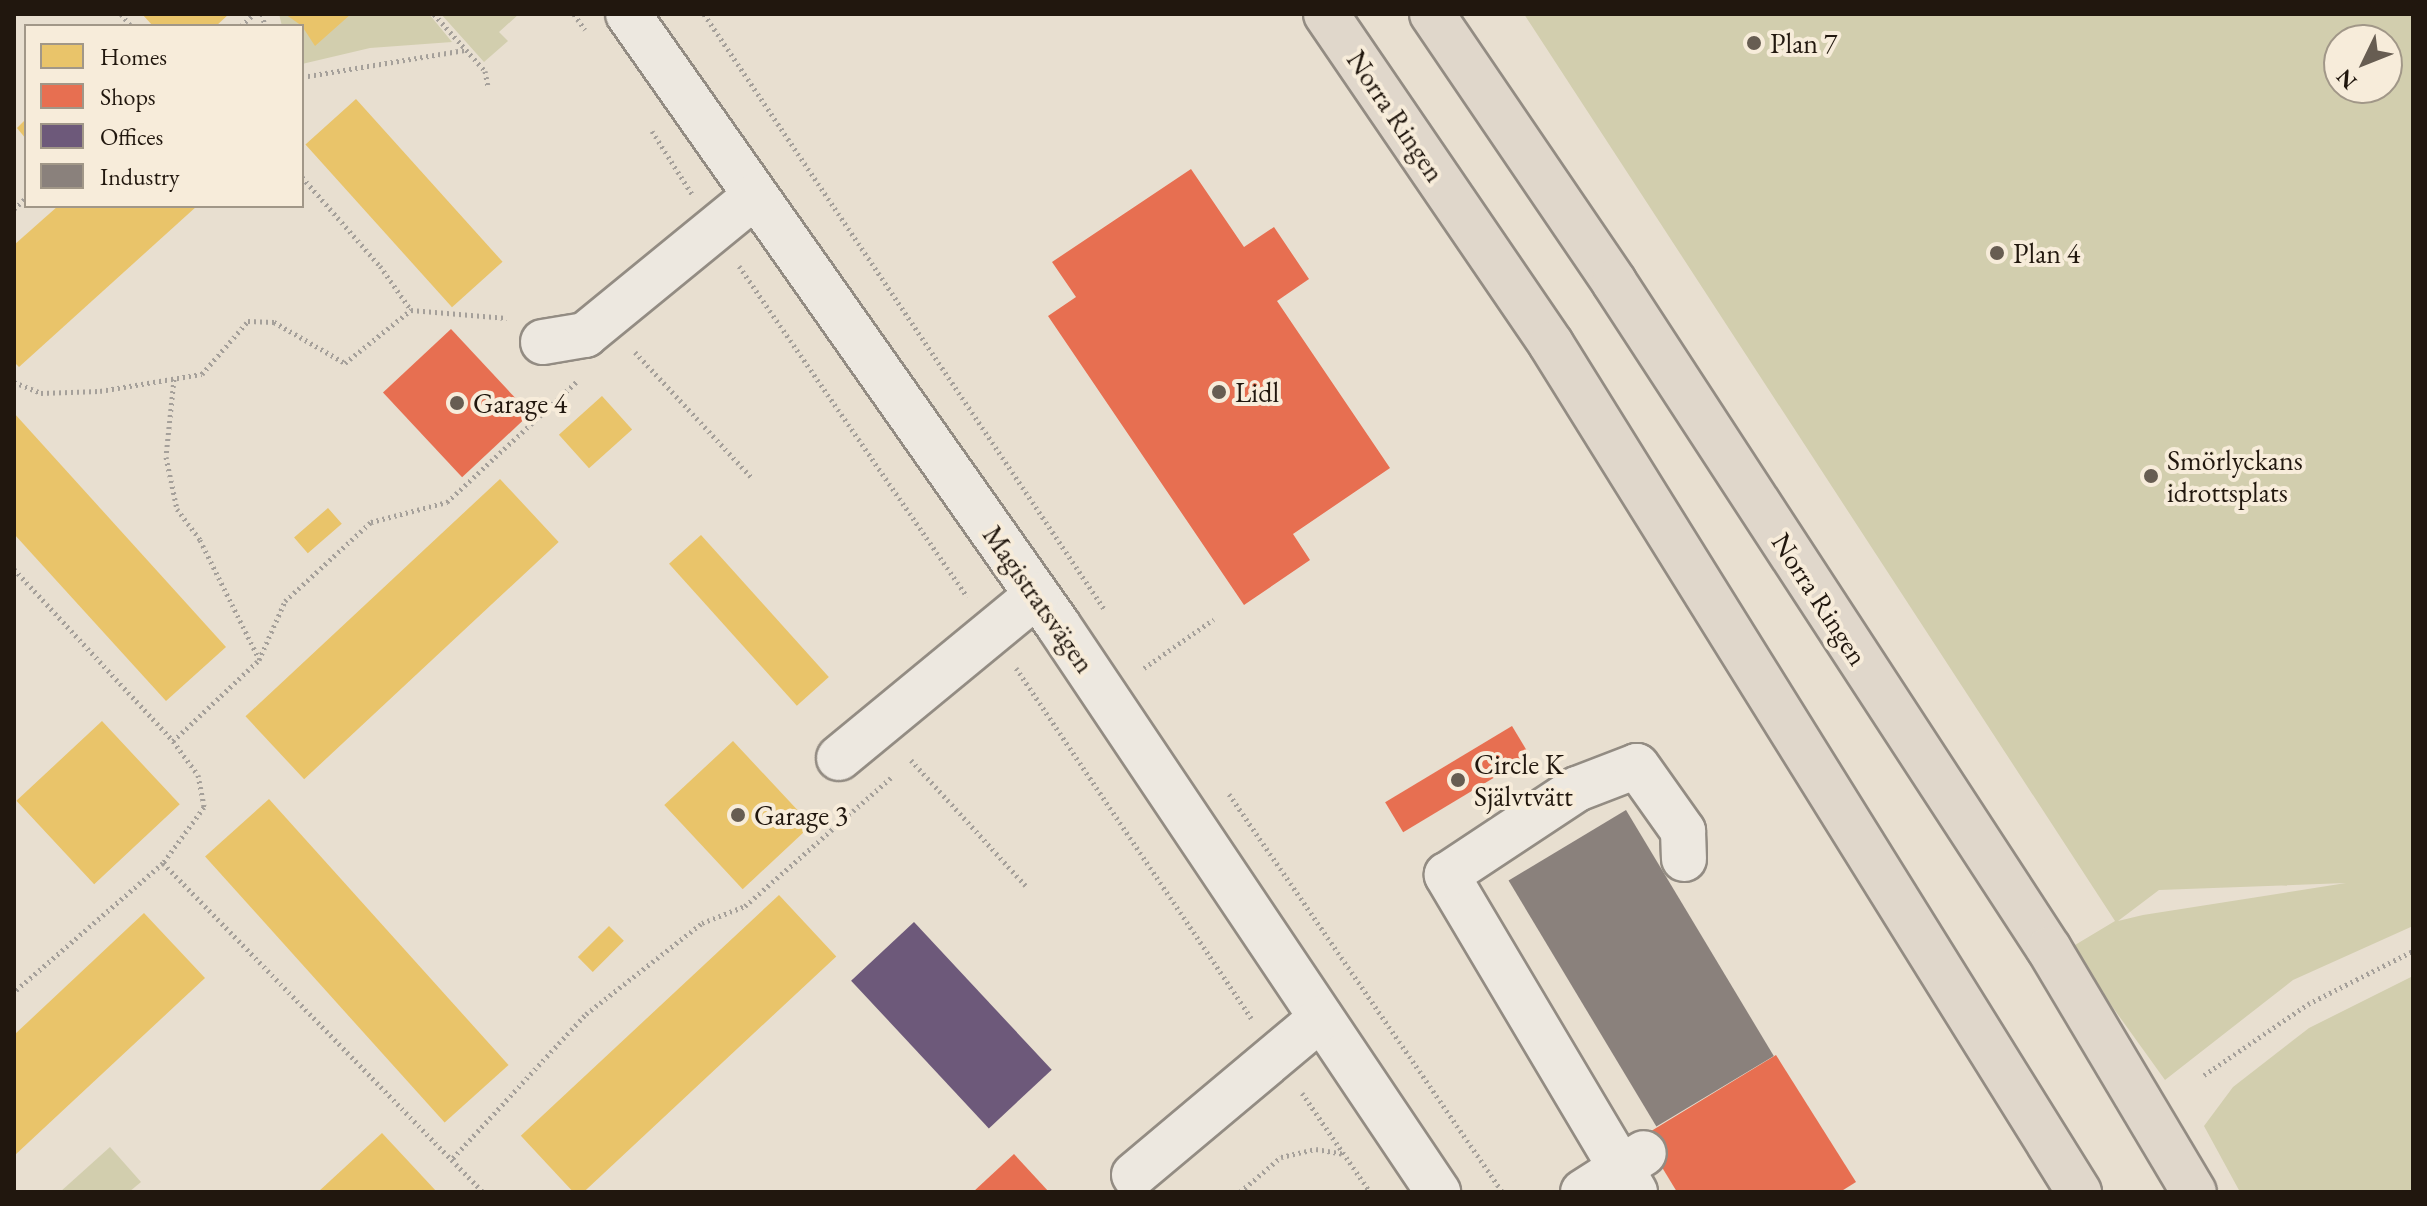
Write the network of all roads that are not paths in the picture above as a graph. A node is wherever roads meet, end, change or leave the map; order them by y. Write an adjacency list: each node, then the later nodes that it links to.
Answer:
1 (628, 14): 4 (street, Magistratsvägen)
2 (1326, 14): 14 (main road, Norra Ringen)
3 (1432, 14): 15 (main road, Norra Ringen)
4 (755, 196): 5 (street); 6 (street, Magistratsvägen)
5 (543, 342)
6 (1048, 610): 7 (street); 9 (street, Magistratsvägen)
7 (839, 758)
8 (1684, 859): 10 (street)
9 (1321, 1018): 11 (street); 12 (street, Magistratsvägen)
10 (1633, 1171): 13 (street)
11 (1134, 1175)
12 (1438, 1192)
13 (1583, 1192)
14 (2079, 1192)
15 (2194, 1192)

